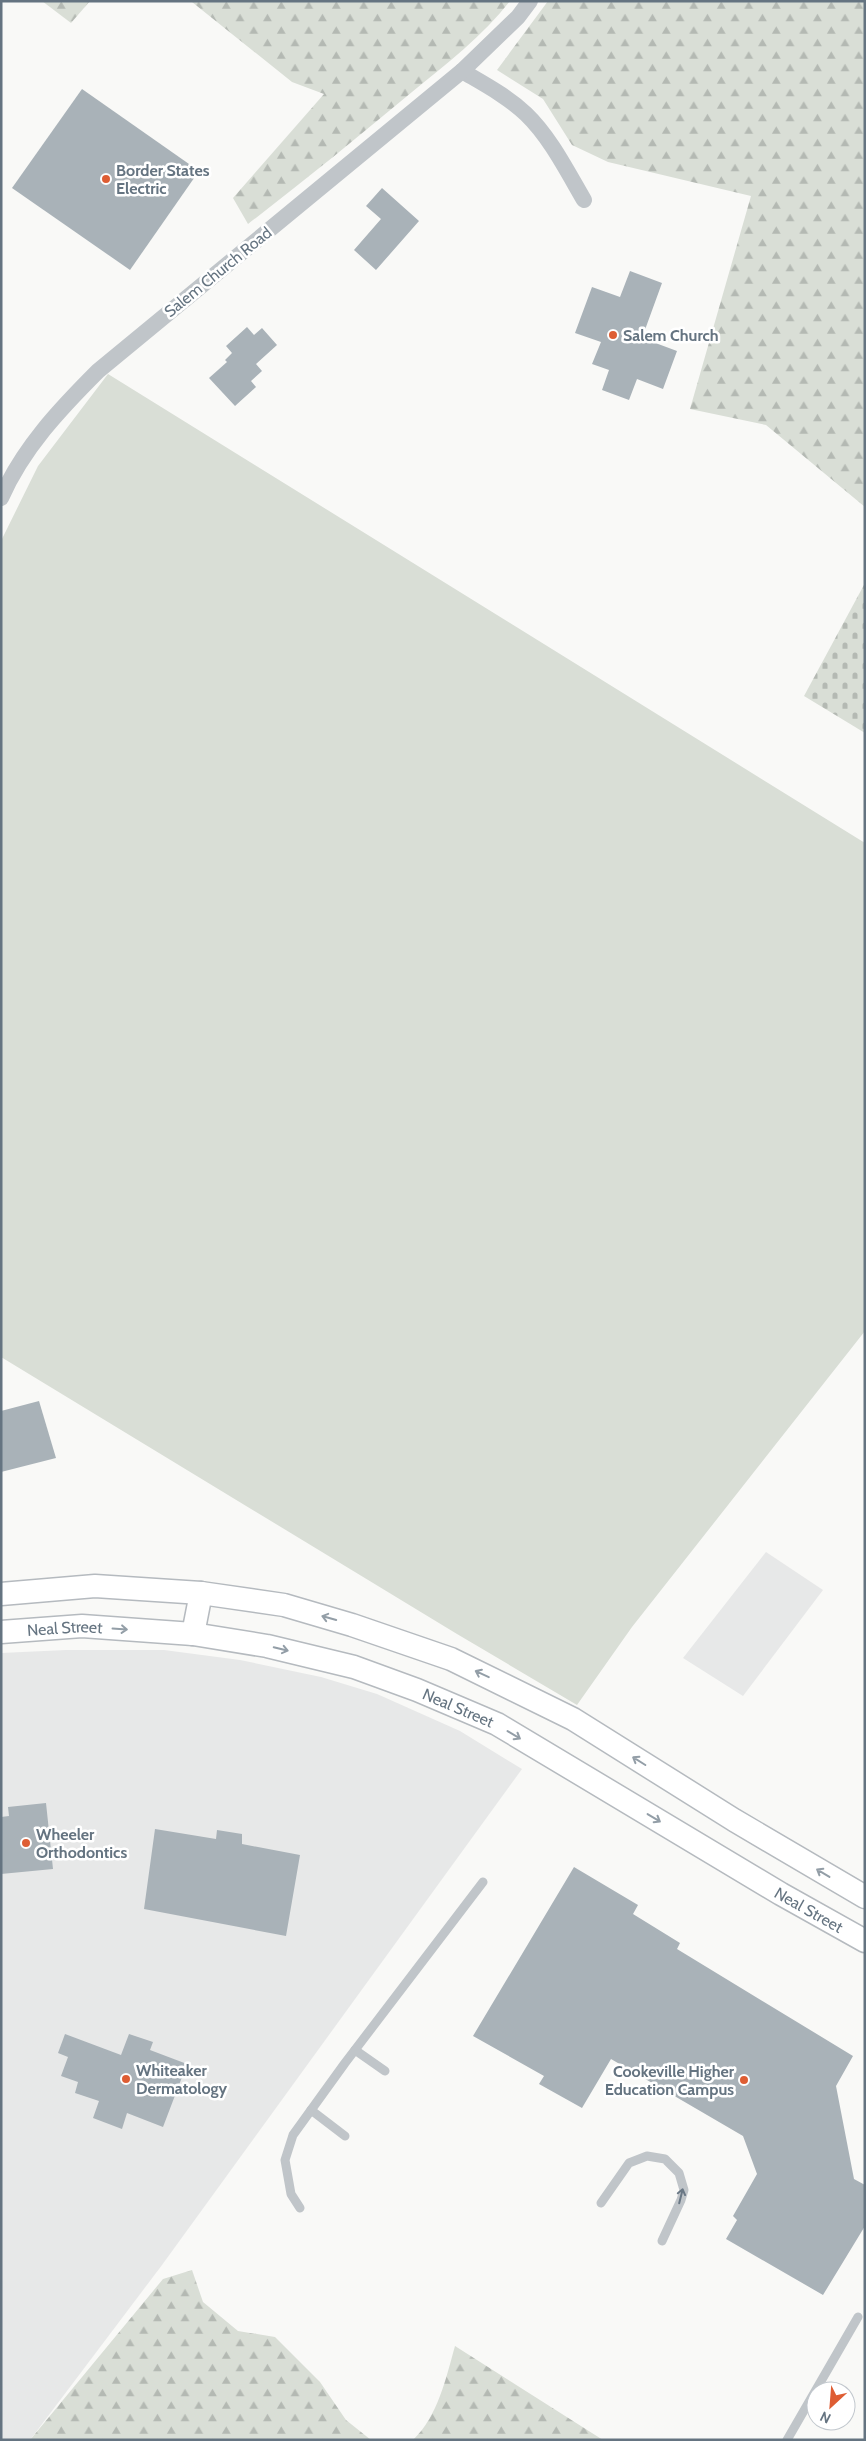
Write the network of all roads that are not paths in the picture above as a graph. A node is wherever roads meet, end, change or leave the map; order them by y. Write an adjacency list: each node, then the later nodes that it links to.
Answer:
1 (530, 1): 2 (street, Salem Church Road)
2 (462, 71): 3 (street); 4 (street, Salem Church Road)
3 (584, 200)
4 (1, 498)
5 (201, 1593): 6 (main road); 8 (main road); 10 (main road, one-way to 5)
6 (1, 1594)
7 (1, 1632): 8 (main road, Neal Street, one-way to 8)
8 (193, 1634): 11 (main road, Neal Street, one-way to 11)
9 (484, 1882): 12 (lane)
10 (865, 1897)
11 (865, 1941)
12 (355, 2050): 13 (lane); 14 (lane)
13 (385, 2072)
14 (311, 2110): 15 (lane); 17 (lane)
15 (345, 2136)
16 (601, 2202): 18 (lane, one-way to 16)
17 (300, 2208)
18 (662, 2241)
19 (858, 2317): 20 (lane)
20 (787, 2440)

